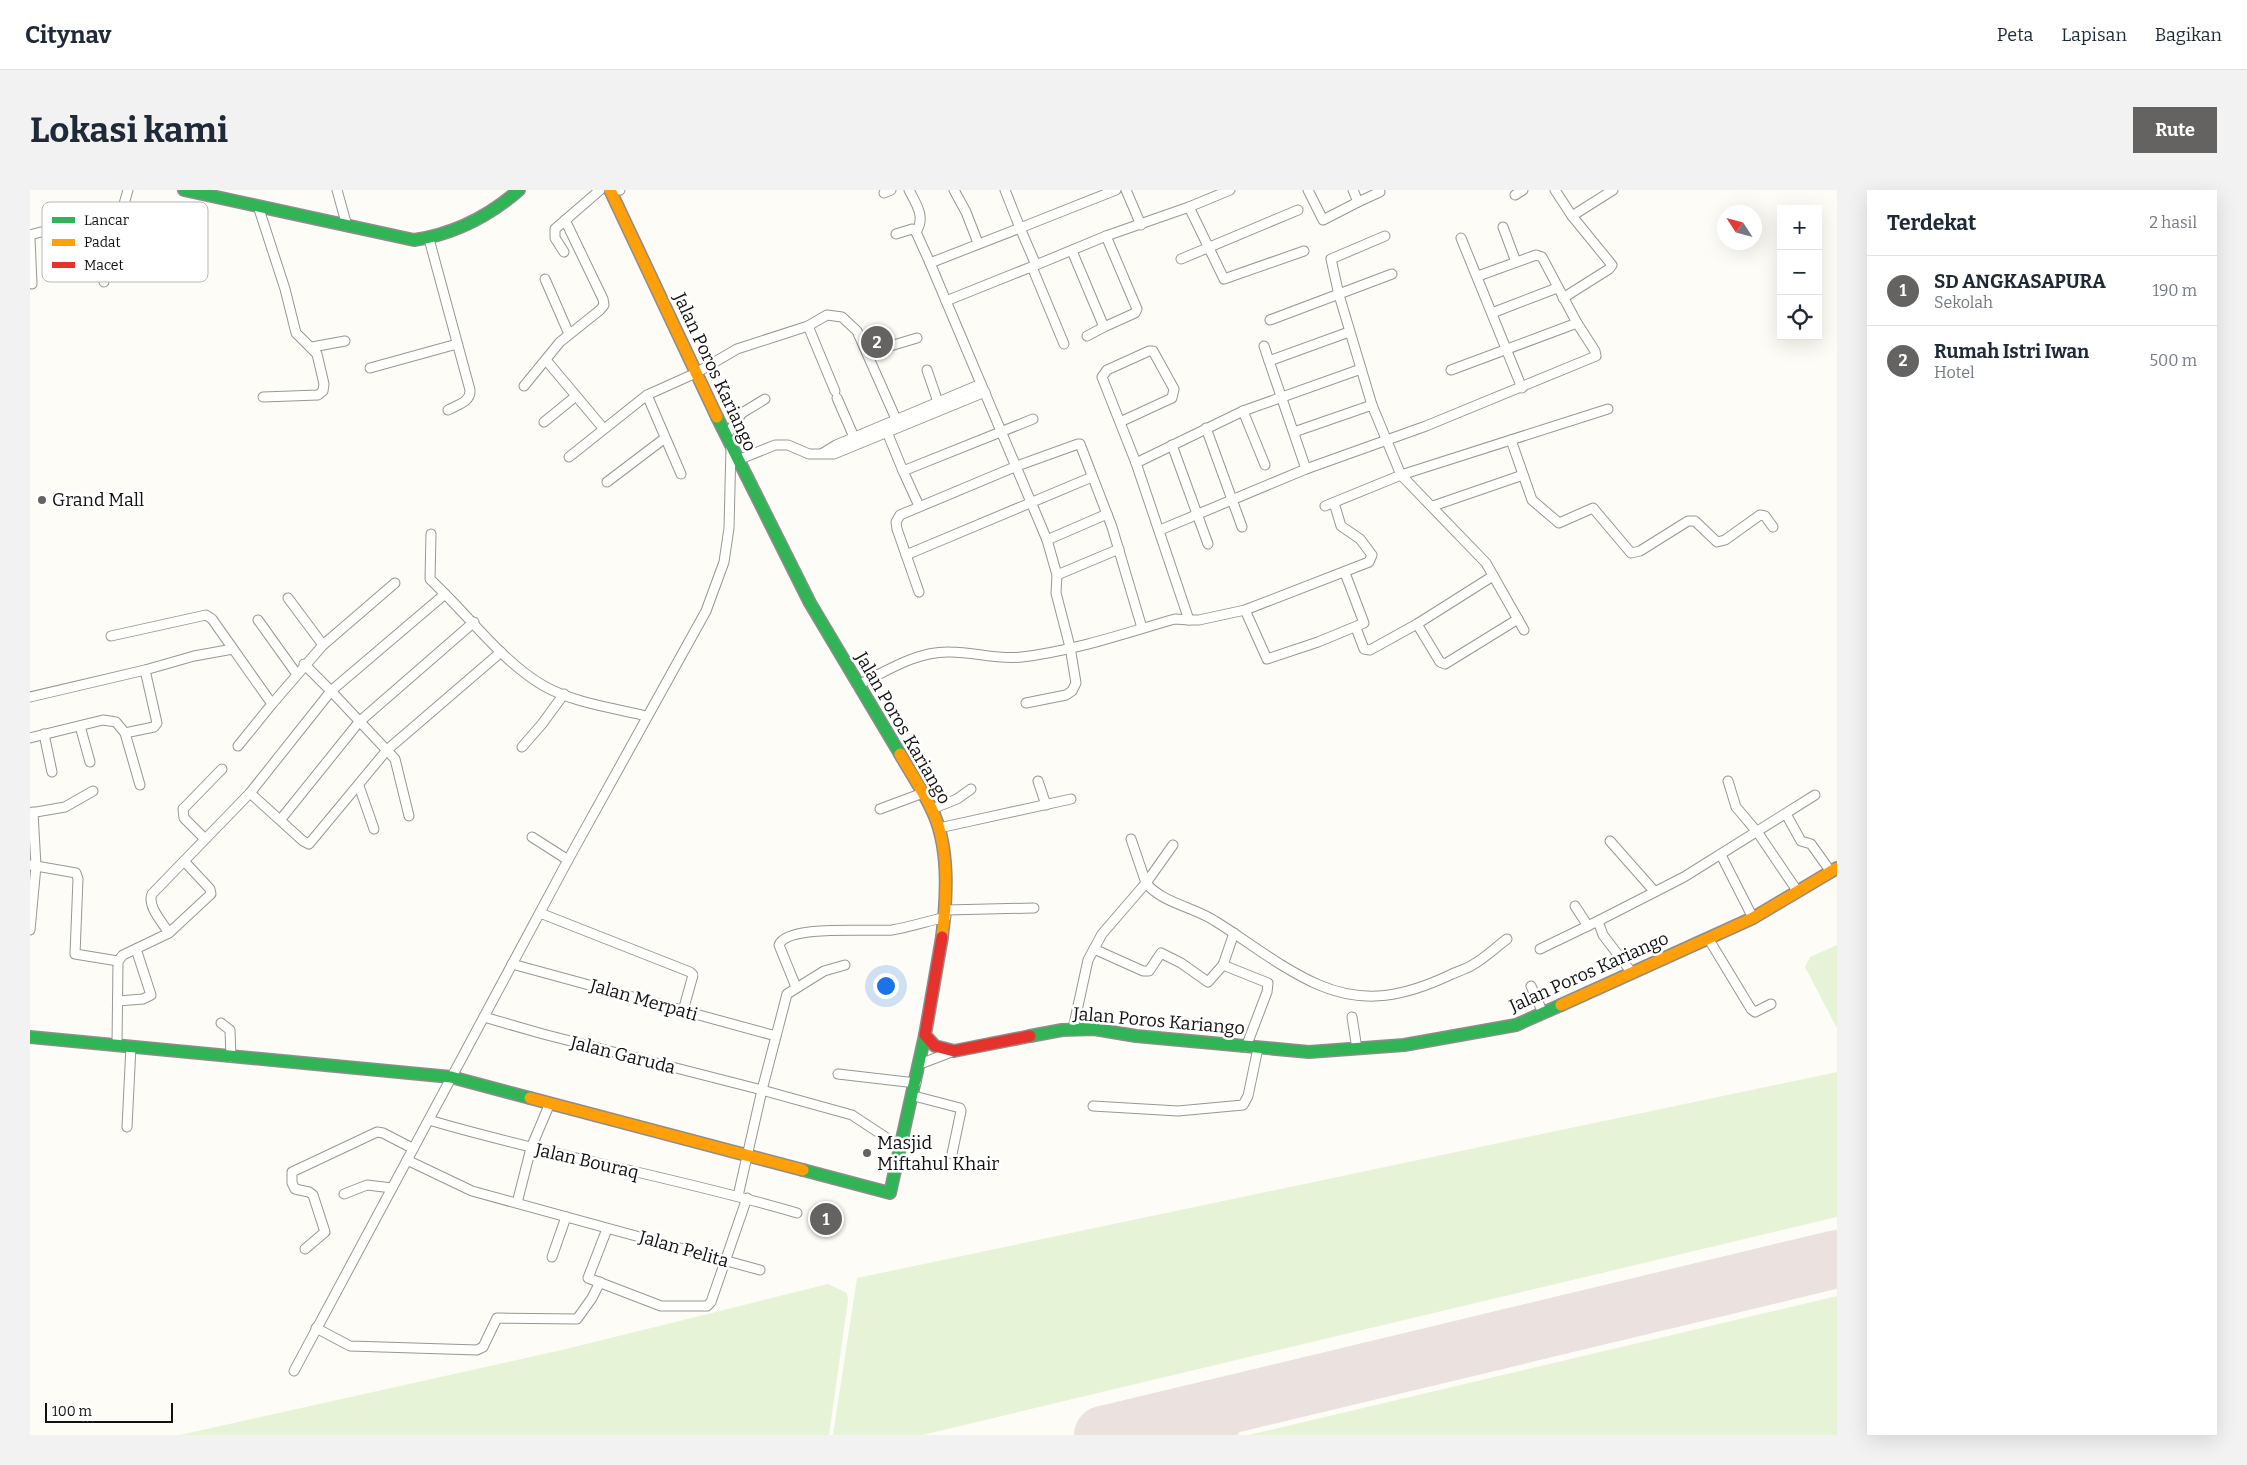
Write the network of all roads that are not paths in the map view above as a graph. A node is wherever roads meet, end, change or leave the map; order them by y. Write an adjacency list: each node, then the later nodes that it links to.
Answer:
1 (184, 190): 18 (main road)
2 (337, 190): 24 (street)
3 (600, 190): 22 (street)
4 (610, 190): 73 (main road, Jalan Poros Kariango)
5 (909, 190): 27 (street)
6 (954, 190): 34 (street)
7 (1006, 190): 26 (street)
8 (1116, 190): 26 (street)
9 (1126, 190): 23 (street)
10 (1230, 190): 19 (street)
11 (1308, 190): 17 (street)
12 (1353, 190): 17 (street)
13 (1555, 190): 21 (street)
14 (1613, 190): 21 (street)
15 (514, 192): 33 (main road)
16 (1380, 192): 17 (street)
17 (1358, 202)
18 (258, 206): 24 (main road); 64 (street)
19 (1189, 207): 23 (street); 35 (street)
20 (1298, 210): 35 (street)
21 (1572, 216): 49 (street)
22 (565, 220): 38 (street); 57 (street)
23 (1141, 225): 30 (street)
24 (347, 226): 33 (main road)
25 (1503, 227): 40 (street)
26 (1020, 228): 34 (street); 42 (street)
27 (916, 232): 28 (street); 41 (street)
28 (896, 234)
29 (30, 236): 46 (street)
30 (1106, 236): 36 (street); 55 (street)
31 (1385, 236): 48 (street)
32 (1461, 238): 44 (street)
33 (429, 239): 61 (street)
34 (978, 243): 41 (street)
35 (1207, 247): 37 (street); 39 (street)
36 (1072, 251): 42 (street); 55 (street)
37 (1304, 251)
38 (564, 252)
39 (1181, 259)
40 (1516, 262): 44 (street); 47 (street)
41 (930, 263): 50 (street)
42 (1034, 266): 50 (street); 62 (street)
43 (1392, 274): 48 (street)
44 (1478, 276): 51 (street)
45 (545, 279): 57 (street)
46 (32, 284)
47 (1558, 288): 49 (street); 51 (street)
48 (1338, 295): 52 (street); 56 (street)
49 (1563, 298): 53 (street)
50 (946, 301): 75 (street)
51 (1492, 313): 65 (street)
52 (1270, 320)
53 (1577, 323): 65 (street); 76 (street)
54 (808, 326): 66 (street); 73 (street); 97 (street)
55 (1104, 327): 58 (street)
56 (1349, 332): 68 (street); 70 (street)
57 (569, 334): 67 (street)
58 (1087, 336)
59 (917, 338): 66 (street)
60 (345, 341): 64 (street)
61 (457, 344): 69 (street); 85 (street)
62 (1064, 344)
63 (1264, 346): 68 (street)
64 (312, 348): 80 (street)
65 (1507, 350): 72 (street); 76 (street)
66 (867, 353): 88 (street)
67 (546, 360): 74 (street); 78 (street)
68 (1269, 361): 79 (street)
69 (370, 368)
70 (1361, 369): 79 (street); 83 (street)
71 (926, 370): 82 (street)
72 (1451, 370)
73 (696, 373): 77 (street); 96 (main road, Jalan Poros Kariango)
74 (524, 386)
75 (983, 388): 82 (street); 93 (street); 94 (street)
76 (1522, 388): 99 (street)
77 (647, 394): 91 (street); 98 (street)
78 (576, 396): 89 (street); 91 (street)
79 (1282, 396): 86 (street); 95 (street)
80 (263, 397)
81 (765, 399): 96 (street)
82 (938, 402): 88 (street)
83 (1372, 405): 95 (street); 99 (street)
84 (1608, 409): 100 (street)
85 (448, 410)
86 (1243, 411): 92 (street); 107 (street)
87 (1033, 419): 94 (street)
88 (896, 420): 97 (street)
89 (544, 422)
90 (1120, 422): 90 (street); 106 (street)
91 (603, 428): 104 (street)
92 (1206, 428): 101 (street); 117 (street)
93 (887, 432): 103 (street); 110 (street)
94 (1002, 432): 108 (street); 110 (street)
95 (1294, 432): 109 (street)
96 (726, 436): 102 (main road, Jalan Poros Kariango)
97 (854, 437): 103 (street)
98 (665, 438): 111 (street); 115 (street)
99 (1387, 440): 109 (street); 112 (street)
100 (1511, 440): 112 (street); 113 (street)
101 (1172, 445): 106 (street); 121 (street)
102 (731, 447): 105 (main road, Jalan Poros Kariango); 160 (street)
103 (822, 454): 105 (street)
104 (569, 457)
105 (738, 460): 154 (main road, Jalan Poros Kariango)
106 (1136, 463): 124 (street)
107 (1265, 465)
108 (1017, 466): 114 (street); 116 (street); 118 (street)
109 (1306, 469): 117 (street)
110 (904, 471): 118 (street)
111 (681, 474)
112 (1402, 475): 119 (street); 130 (street)
113 (1523, 475): 119 (street); 123 (street)
114 (1092, 477): 116 (street); 120 (street)
115 (607, 482)
116 (1031, 502): 126 (street); 129 (street)
117 (1232, 502): 121 (street); 122 (street)
118 (919, 506): 129 (street)
119 (1433, 506): 132 (street)
120 (1107, 514): 126 (street); 128 (street)
121 (1198, 515): 124 (street); 127 (street)
122 (1242, 527)
123 (1773, 527)
124 (1160, 530): 140 (street)
125 (431, 534): 135 (street)
126 (1048, 540): 131 (street)
127 (1208, 544)
128 (1119, 549): 131 (street); 143 (street)
129 (906, 556): 134 (street)
130 (1345, 573): 137 (street); 144 (street)
131 (1057, 575): 148 (street)
132 (1493, 576): 138 (street); 142 (street)
133 (395, 583): 147 (street)
134 (919, 592)
135 (445, 594): 141 (street); 155 (street)
136 (288, 598): 147 (street)
137 (1245, 610): 140 (street); 144 (street)
138 (1518, 619): 142 (street); 145 (street)
139 (258, 620): 153 (street)
140 (1189, 620): 143 (street)
141 (474, 622): 150 (street); 161 (street)
142 (1417, 624): 144 (street)
143 (1142, 628): 148 (street)
144 (1356, 628)
145 (1524, 630)
146 (111, 636): 149 (street)
147 (322, 645): 151 (street)
148 (1070, 647): 154 (street); 158 (street)
149 (233, 648): 152 (street); 159 (street)
150 (501, 652): 156 (street); 168 (street)
151 (304, 664): 153 (street); 155 (street)
152 (145, 670): 157 (street); 163 (street)
153 (296, 673): 159 (street)
154 (858, 685): 179 (main road, Jalan Poros Kariango)
155 (332, 691): 161 (street); 178 (street)
156 (564, 694): 160 (street); 167 (street)
157 (30, 697)
158 (1026, 703)
159 (272, 704): 166 (street)
160 (648, 716): 198 (street)
161 (359, 722): 168 (street); 188 (street)
162 (80, 726): 163 (street); 164 (street); 169 (street)
163 (124, 733): 174 (street)
164 (44, 734): 165 (street); 171 (street)
165 (30, 738)
166 (238, 746)
167 (522, 747)
168 (387, 750): 175 (street); 187 (street)
169 (90, 762)
170 (222, 769): 193 (street)
171 (52, 772)
172 (1038, 781): 182 (street)
173 (1728, 781): 191 (street)
174 (140, 786)
175 (359, 786): 188 (street); 190 (street)
176 (971, 789): 183 (street)
177 (93, 791): 185 (street)
178 (250, 793): 188 (street); 193 (street)
179 (923, 793): 183 (main road, Jalan Poros Kariango); 184 (street)
180 (1815, 796): 186 (street)
181 (1071, 799): 182 (street)
182 (1046, 805): 189 (street)
183 (932, 808): 189 (main road, Jalan Poros Kariango)
184 (880, 809)
185 (31, 812): 200 (street)
186 (1786, 814): 191 (street); 201 (street)
187 (409, 816)
188 (281, 819)
189 (939, 828): 208 (main road, Jalan Poros Kariango)
190 (374, 829)
191 (1758, 833): 197 (street); 204 (street)
192 (532, 838): 198 (street)
193 (205, 839): 199 (street)
194 (1131, 839): 202 (street)
195 (1610, 842): 203 (street)
196 (1173, 845): 202 (street)
197 (1721, 855): 203 (street); 209 (street)
198 (568, 860): 207 (street)
199 (184, 861): 213 (street); 213 (street)
200 (33, 865): 212 (street); 220 (street)
201 (1834, 870): 204 (main road, Jalan Poros Kariango)
202 (1146, 883): 214 (street); 218 (street)
203 (1655, 892): 210 (street)
204 (1798, 892): 209 (main road, Jalan Poros Kariango)
205 (1575, 906): 211 (street)
206 (1034, 908): 208 (street)
207 (540, 913): 221 (street); 229 (street)
208 (946, 914): 226 (street); 235 (main road, Jalan Poros Kariango)
209 (1753, 918): 215 (main road, Jalan Poros Kariango)
210 (1598, 921): 211 (street); 224 (street)
211 (1588, 926): 219 (street)
212 (30, 930)
213 (169, 933): 217 (street)
214 (1234, 933): 216 (street); 223 (street)
215 (1708, 938): 224 (main road, Jalan Poros Kariango); 228 (street)
216 (1507, 939)
217 (136, 949): 220 (street); 227 (street)
218 (1094, 949): 223 (street); 234 (street)
219 (1540, 949)
220 (118, 961): 227 (street)
221 (512, 964): 229 (street, Jalan Merpati); 232 (street)
222 (845, 965): 226 (street)
223 (1224, 965): 240 (street)
224 (1632, 973): 230 (main road, Jalan Poros Kariango)
225 (1530, 986): 230 (street)
226 (796, 988): 236 (street)
227 (118, 1000): 238 (street)
228 (1771, 1004)
229 (683, 1011): 236 (street, Jalan Merpati)
230 (1543, 1013): 242 (main road, Jalan Poros Kariango)
231 (1352, 1016): 242 (street)
232 (484, 1017): 247 (street); 249 (street, Jalan Garuda)
233 (221, 1023): 244 (street)
234 (1072, 1029): 240 (main road, Jalan Poros Kariango); 243 (main road, Jalan Poros Kariango)
235 (925, 1035): 243 (main road); 245 (main road, Jalan Poros Kariango)
236 (776, 1036): 249 (street)
237 (30, 1037): 238 (main road)
238 (117, 1045): 239 (main road)
239 (131, 1046): 244 (main road); 254 (street)
240 (1246, 1047): 241 (main road, Jalan Poros Kariango)
241 (1258, 1048): 242 (main road, Jalan Poros Kariango); 252 (street)
242 (1357, 1049)
243 (954, 1051): 245 (street)
244 (231, 1057): 247 (main road)
245 (920, 1064): 248 (main road, Jalan Poros Kariango)
246 (838, 1074): 248 (street)
247 (451, 1077): 251 (main road); 253 (street)
248 (916, 1083): 250 (main road, Jalan Poros Kariango)
249 (762, 1090): 257 (street, Jalan Garuda); 258 (street)
250 (914, 1096): 257 (main road, Jalan Poros Kariango); 259 (street)
251 (550, 1103): 256 (street); 258 (main road)
252 (1093, 1106)
253 (429, 1120): 255 (street); 256 (street, Jalan Bouraq)
254 (127, 1127)
255 (412, 1148): 260 (street); 268 (street)
256 (531, 1148): 263 (street, Jalan Bouraq); 264 (street)
257 (902, 1148): 258 (main road, Jalan Poros Kariango)
258 (747, 1154): 263 (street)
259 (952, 1154)
260 (407, 1160): 261 (street); 264 (street, Jalan Pelita)
261 (392, 1188): 262 (street); 273 (street)
262 (344, 1194)
263 (743, 1197): 265 (street, Jalan Bouraq); 270 (street)
264 (517, 1203): 266 (street, Jalan Pelita)
265 (797, 1213)
266 (566, 1217): 267 (street, Jalan Pelita); 269 (street)
267 (608, 1229): 270 (street, Jalan Pelita); 272 (street)
268 (305, 1249)
269 (552, 1257)
270 (724, 1262): 271 (street, Jalan Pelita); 272 (street)
271 (760, 1270)
272 (600, 1282): 273 (street)
273 (316, 1328): 274 (street)
274 (294, 1371)

